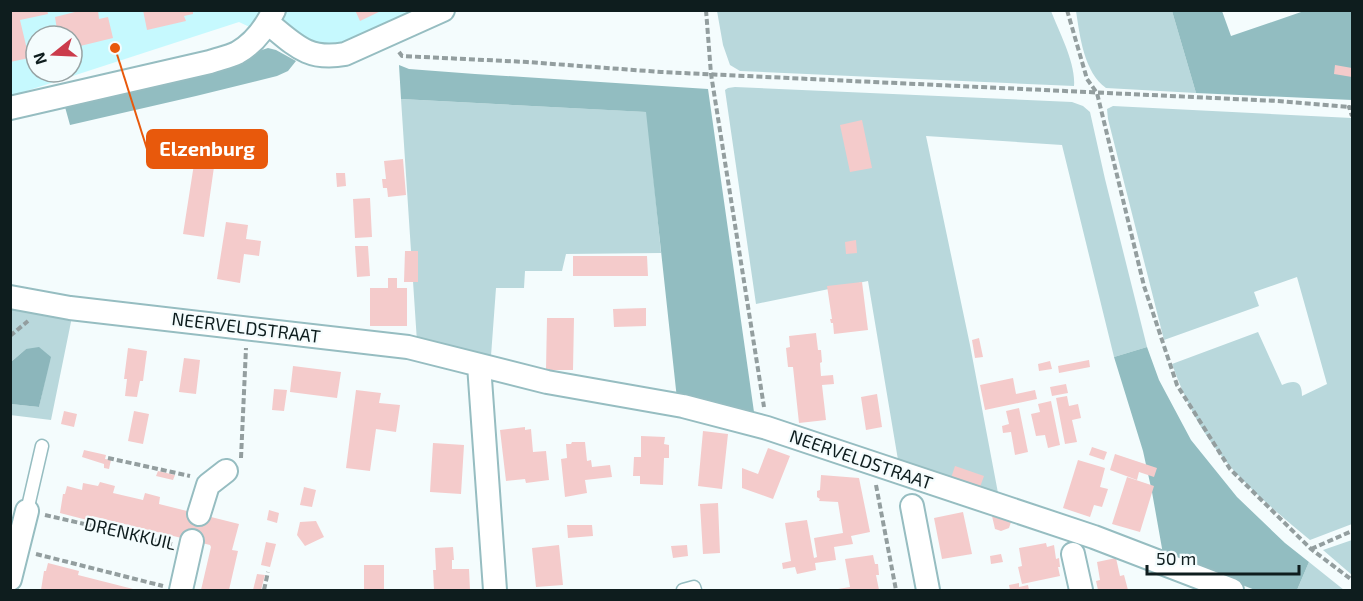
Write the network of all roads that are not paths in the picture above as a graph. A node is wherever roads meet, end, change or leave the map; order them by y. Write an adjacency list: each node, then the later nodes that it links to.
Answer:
1 (443, 10): 2 (street)
2 (271, 17): 3 (street)
3 (10, 108)
4 (10, 297): 5 (street, NEERVELDSTRAAT)
5 (479, 365): 15 (street); 20 (street, NEERVELDSTRAAT)
6 (42, 446): 9 (lane)
7 (226, 471): 10 (street)
8 (912, 506): 18 (street)
9 (27, 511): 13 (street)
10 (199, 514)
11 (191, 544): 14 (street, DRENKKUIL)
12 (1073, 554): 19 (street)
13 (10, 579)
14 (181, 590)
15 (495, 591)
16 (683, 591): 17 (lane)
17 (695, 591)
18 (928, 591)
19 (1081, 591)
20 (1232, 591)

